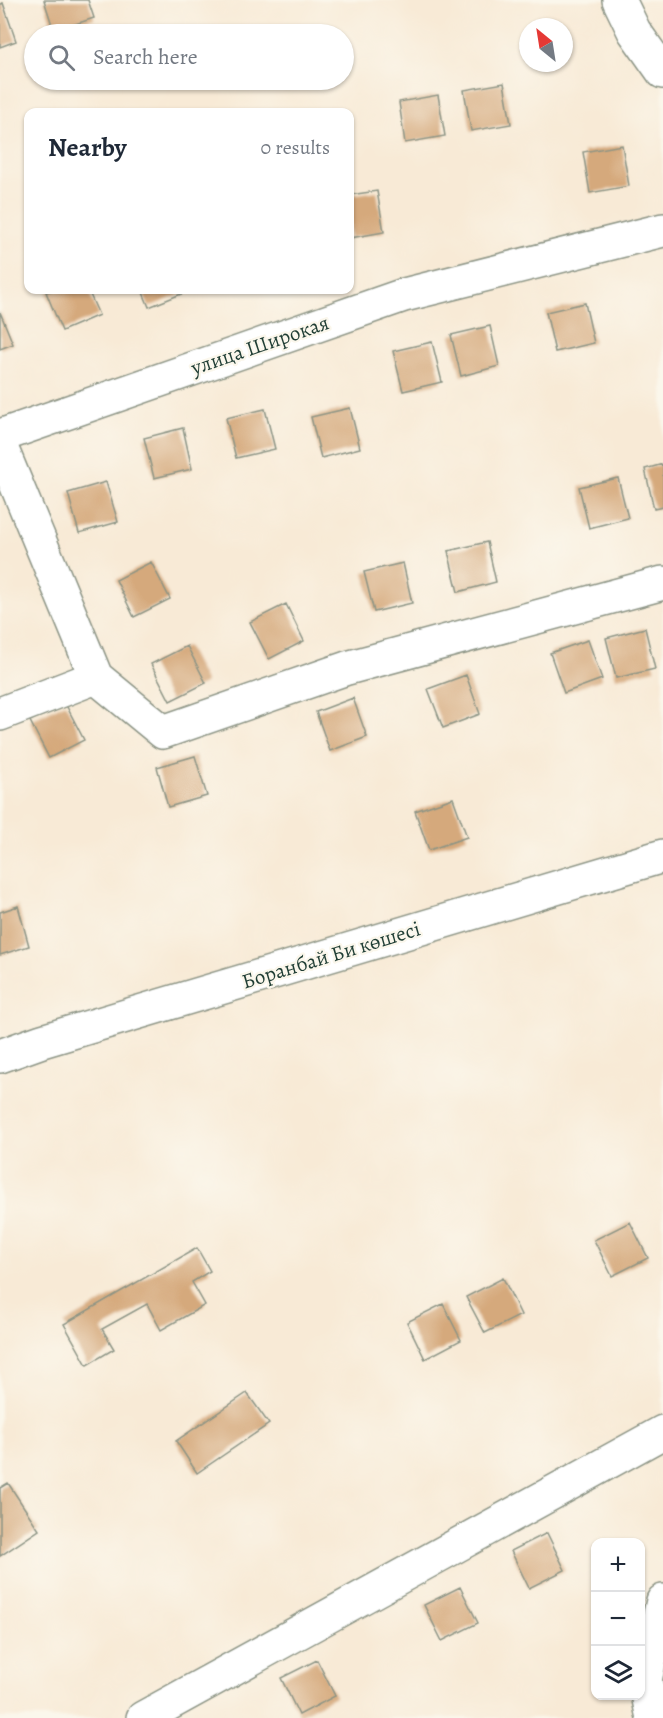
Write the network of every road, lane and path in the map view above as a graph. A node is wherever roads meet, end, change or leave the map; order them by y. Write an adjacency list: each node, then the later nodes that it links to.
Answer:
1 (619, 0): 2 (street)
2 (663, 72)
3 (663, 230): 4 (street, улица Широкая)
4 (0, 436)
5 (0, 445): 7 (street)
6 (663, 583): 7 (street)
7 (96, 677): 8 (street)
8 (0, 714)
9 (663, 856): 10 (street, Боранбай Би көшесі)
10 (0, 1056)
11 (663, 1432): 13 (street)
12 (663, 1601): 14 (street)
13 (143, 1718)
14 (653, 1718)

